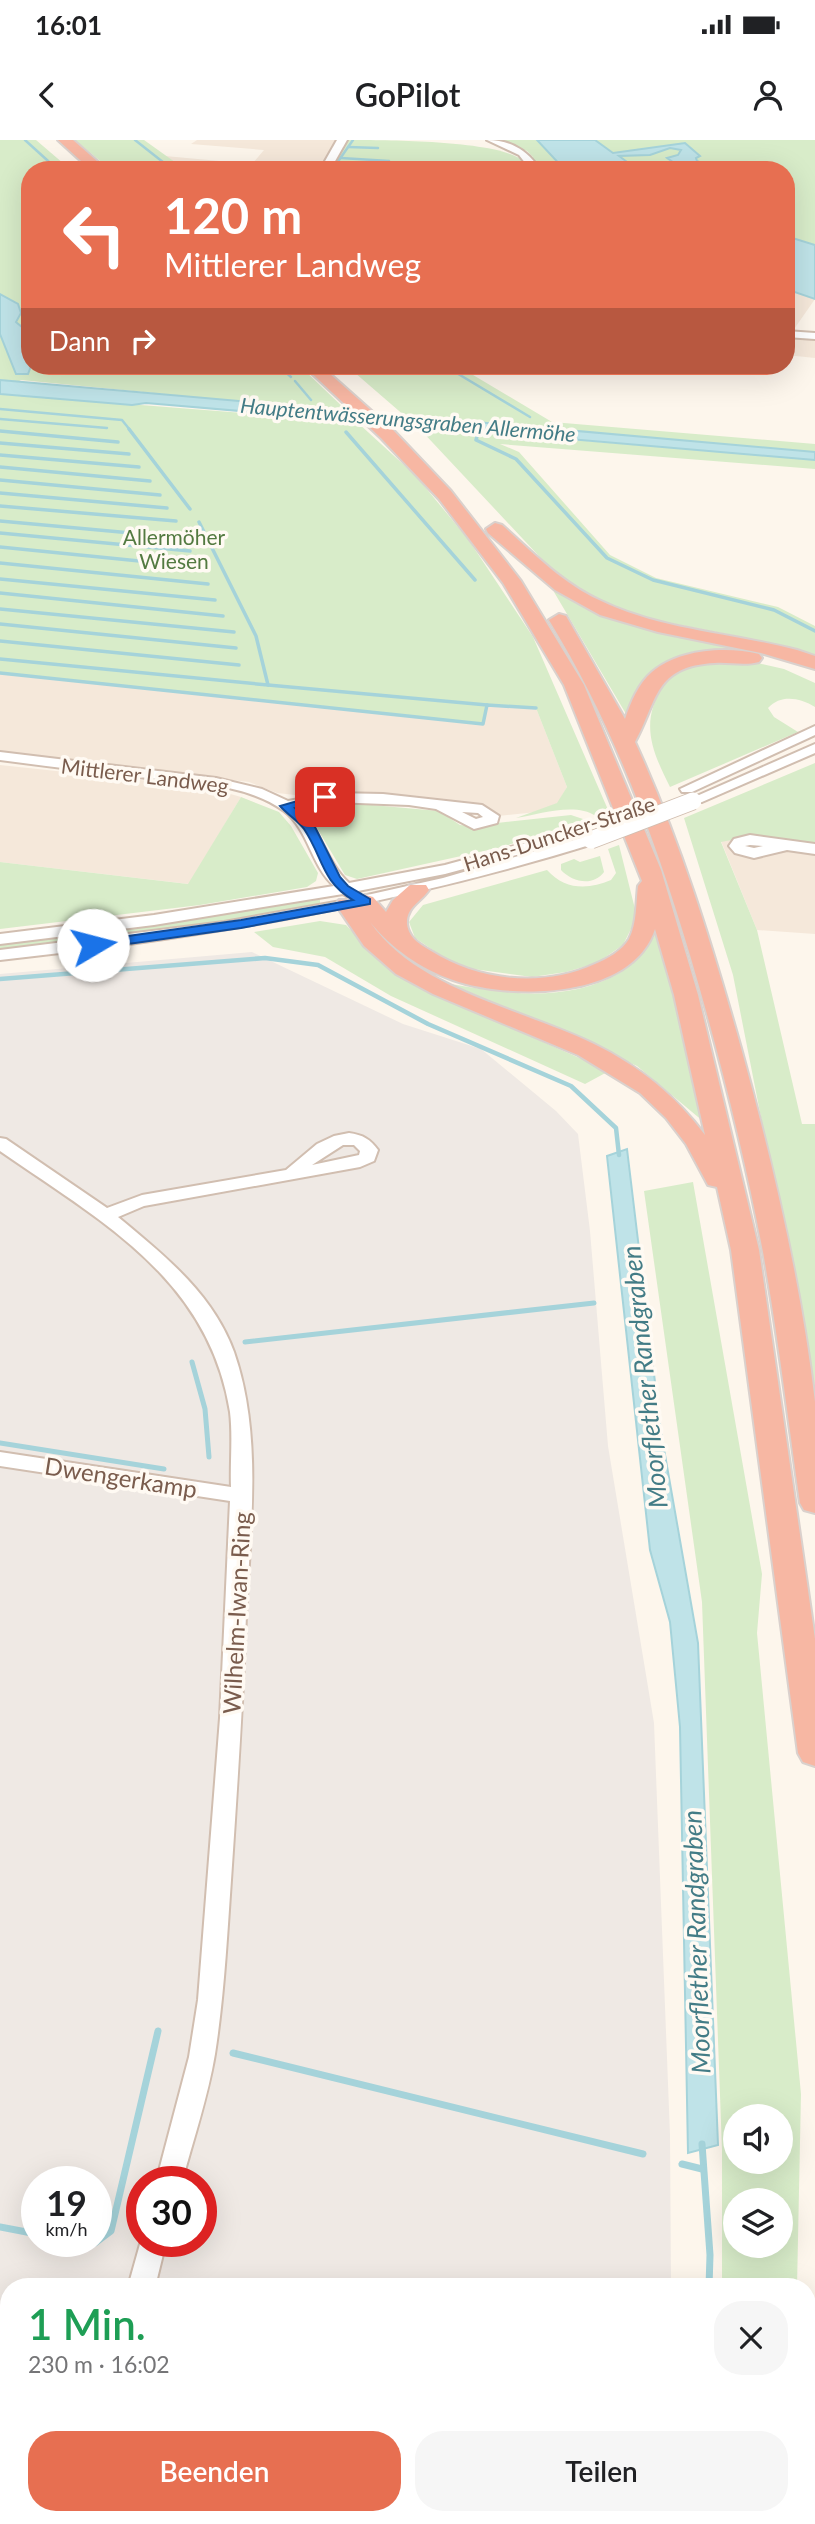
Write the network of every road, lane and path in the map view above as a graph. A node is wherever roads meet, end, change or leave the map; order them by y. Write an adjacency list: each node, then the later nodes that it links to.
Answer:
1 (342, 140): 6 (street)
2 (492, 140): 7 (street)
3 (58, 142): 4 (highway); 5 (highway)
4 (74, 161)
5 (86, 161)
6 (330, 161)
7 (529, 161)
8 (795, 335): 9 (street)
9 (815, 336)
10 (322, 375): 25 (highway)
11 (342, 375): 12 (highway)
12 (495, 529): 13 (highway); 16 (highway)
13 (815, 663)
14 (815, 676): 16 (highway)
15 (815, 730): 19 (street, Hans-Duncker-Straße)
16 (625, 742): 37 (highway)
17 (815, 748): 19 (street, Hans-Duncker-Straße)
18 (0, 756): 20 (street, Mittlerer Landweg)
19 (690, 795): 22 (street, Hans-Duncker-Straße, bridge)
20 (287, 806): 21 (street); 27 (street, Mittlerer Landweg)
21 (443, 807)
22 (588, 834): 26 (street, Hans-Duncker-Straße); 27 (street, Hans-Duncker-Straße)
23 (783, 846): 24 (street)
24 (815, 849)
25 (650, 870): 28 (highway); 34 (highway)
26 (418, 890): 27 (street, Hans-Duncker-Straße); 28 (highway)
27 (352, 899): 28 (highway); 29 (street, Hans-Duncker-Straße); 30 (street, Hans-Duncker-Straße); 34 (highway)
28 (400, 938)
29 (0, 939)
30 (0, 955)
31 (0, 1143): 33 (street, Wilhelm-Iwan-Ring)
32 (293, 1173): 33 (street)
33 (106, 1216): 36 (street, Wilhelm-Iwan-Ring)
34 (745, 1250): 38 (highway)
35 (0, 1459): 36 (street, Dwengerkamp)
36 (241, 1496): 39 (street, Wilhelm-Iwan-Ring)
37 (815, 1503)
38 (815, 1754)
39 (173, 2166)
40 (149, 2257): 41 (street)
41 (143, 2278)

